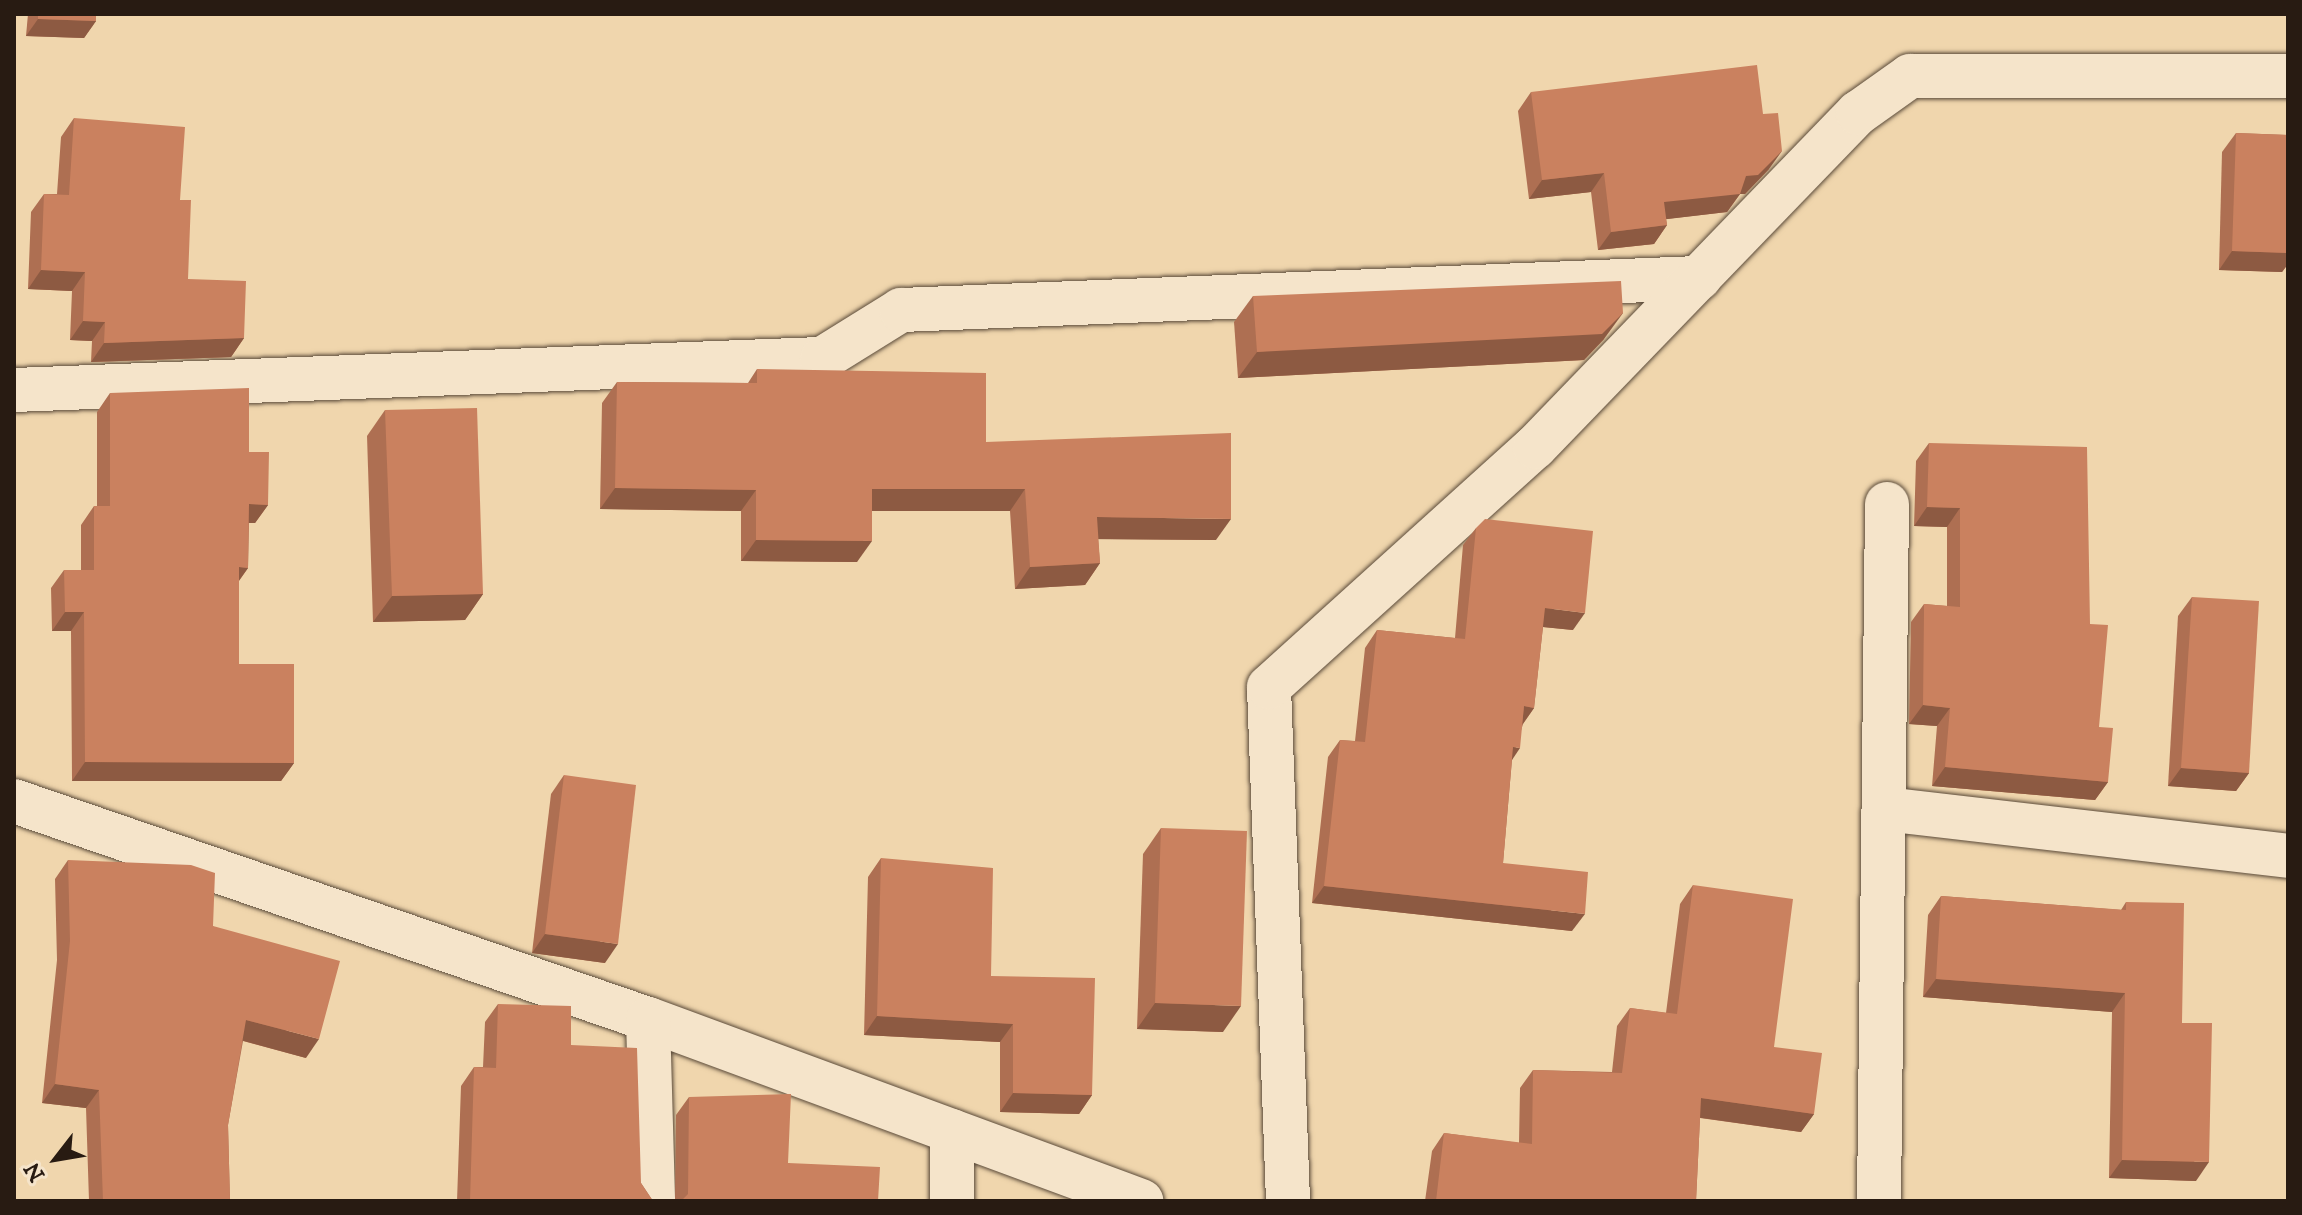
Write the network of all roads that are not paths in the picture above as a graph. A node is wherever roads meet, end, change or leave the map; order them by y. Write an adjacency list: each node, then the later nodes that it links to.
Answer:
1 (2288, 76): 2 (street)
2 (1699, 278): 3 (street); 13 (street)
3 (14, 390)
4 (1887, 504): 6 (street)
5 (14, 801): 8 (street)
6 (1884, 809): 7 (street); 14 (street)
7 (2288, 856)
8 (648, 1019): 9 (street); 10 (street)
9 (952, 1131): 11 (street); 12 (street)
10 (653, 1201)
11 (952, 1201)
12 (1141, 1201)
13 (1288, 1201)
14 (1879, 1201)

